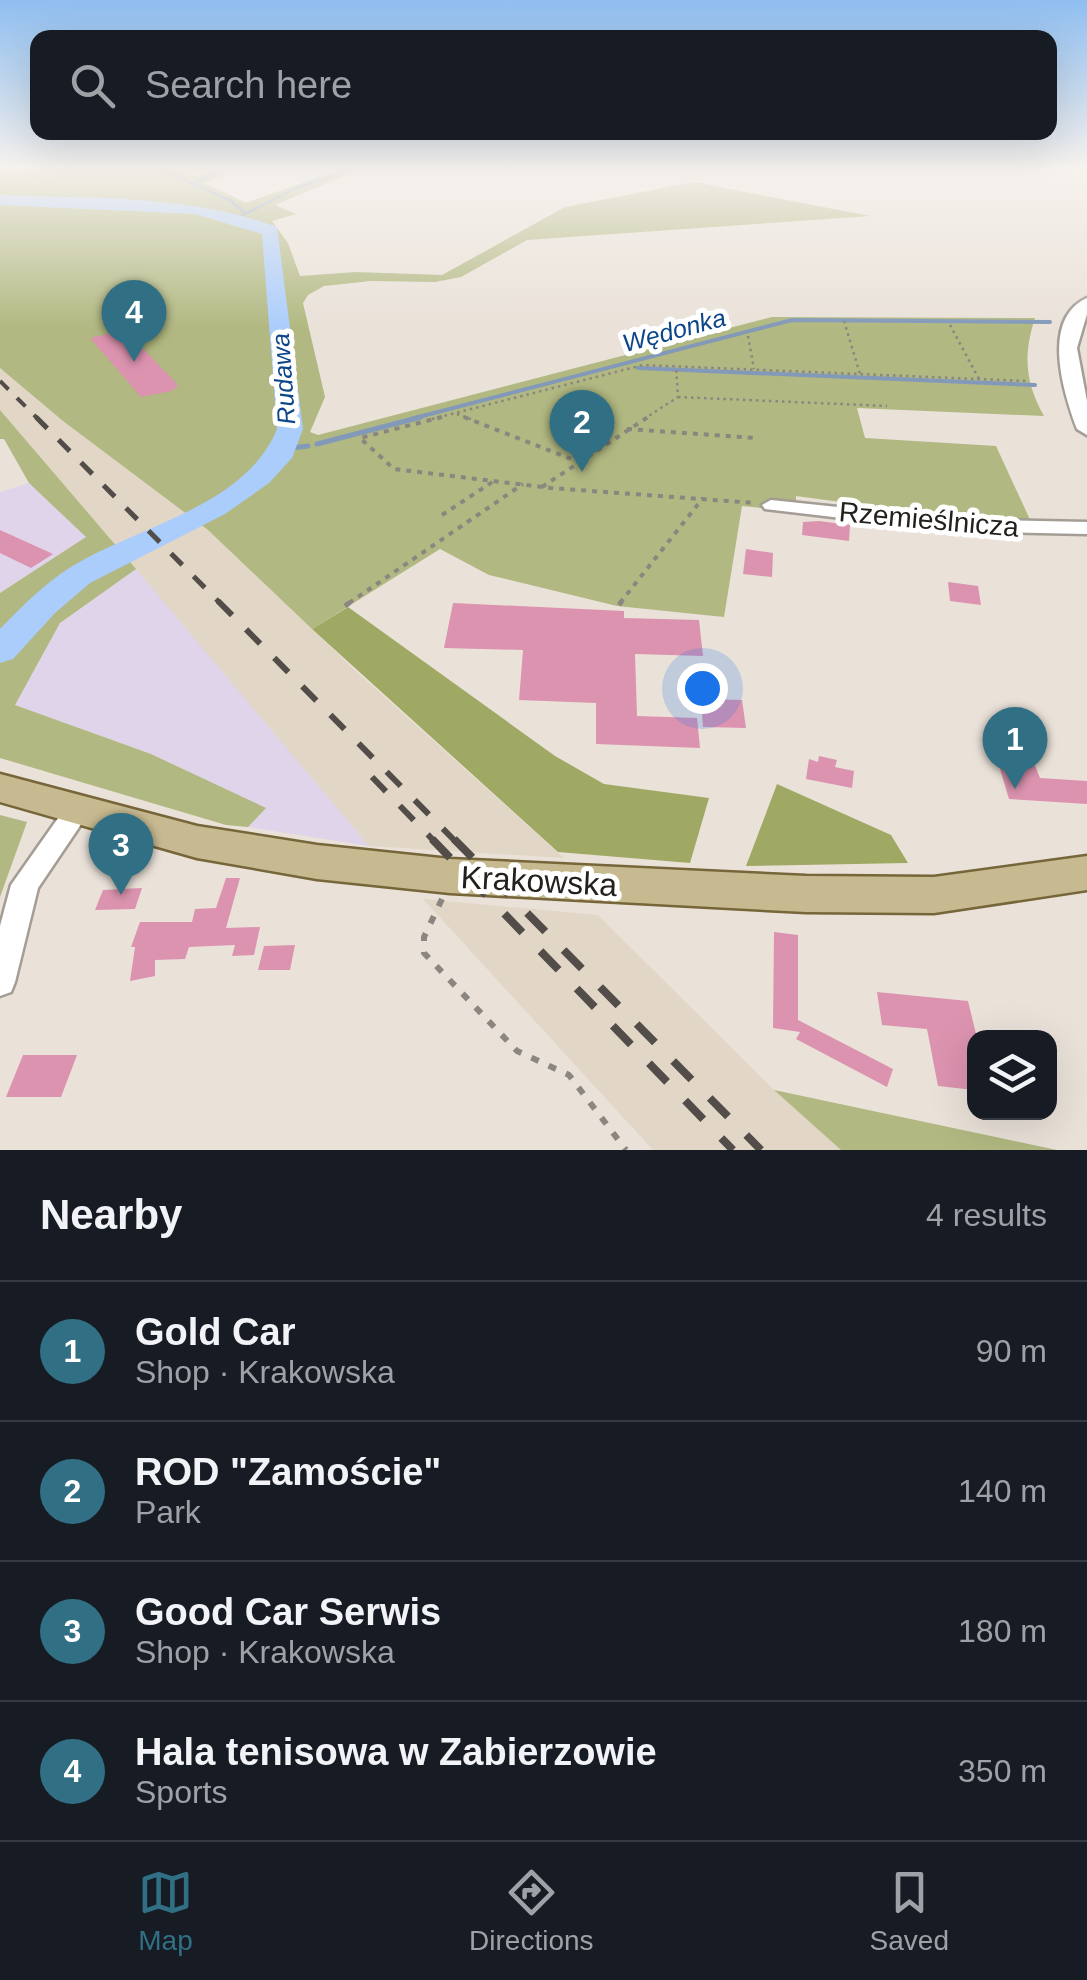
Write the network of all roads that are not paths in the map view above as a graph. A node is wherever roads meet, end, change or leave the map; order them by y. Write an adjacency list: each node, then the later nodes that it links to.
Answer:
1 (1087, 303): 2 (street)
2 (1087, 429)
3 (771, 504): 4 (street, Rzemieślnicza)
4 (1087, 528)
5 (7, 790): 6 (main road, Krakowska)
6 (77, 811): 7 (main road, Krakowska); 8 (street)
7 (1087, 873)
8 (0, 982)

